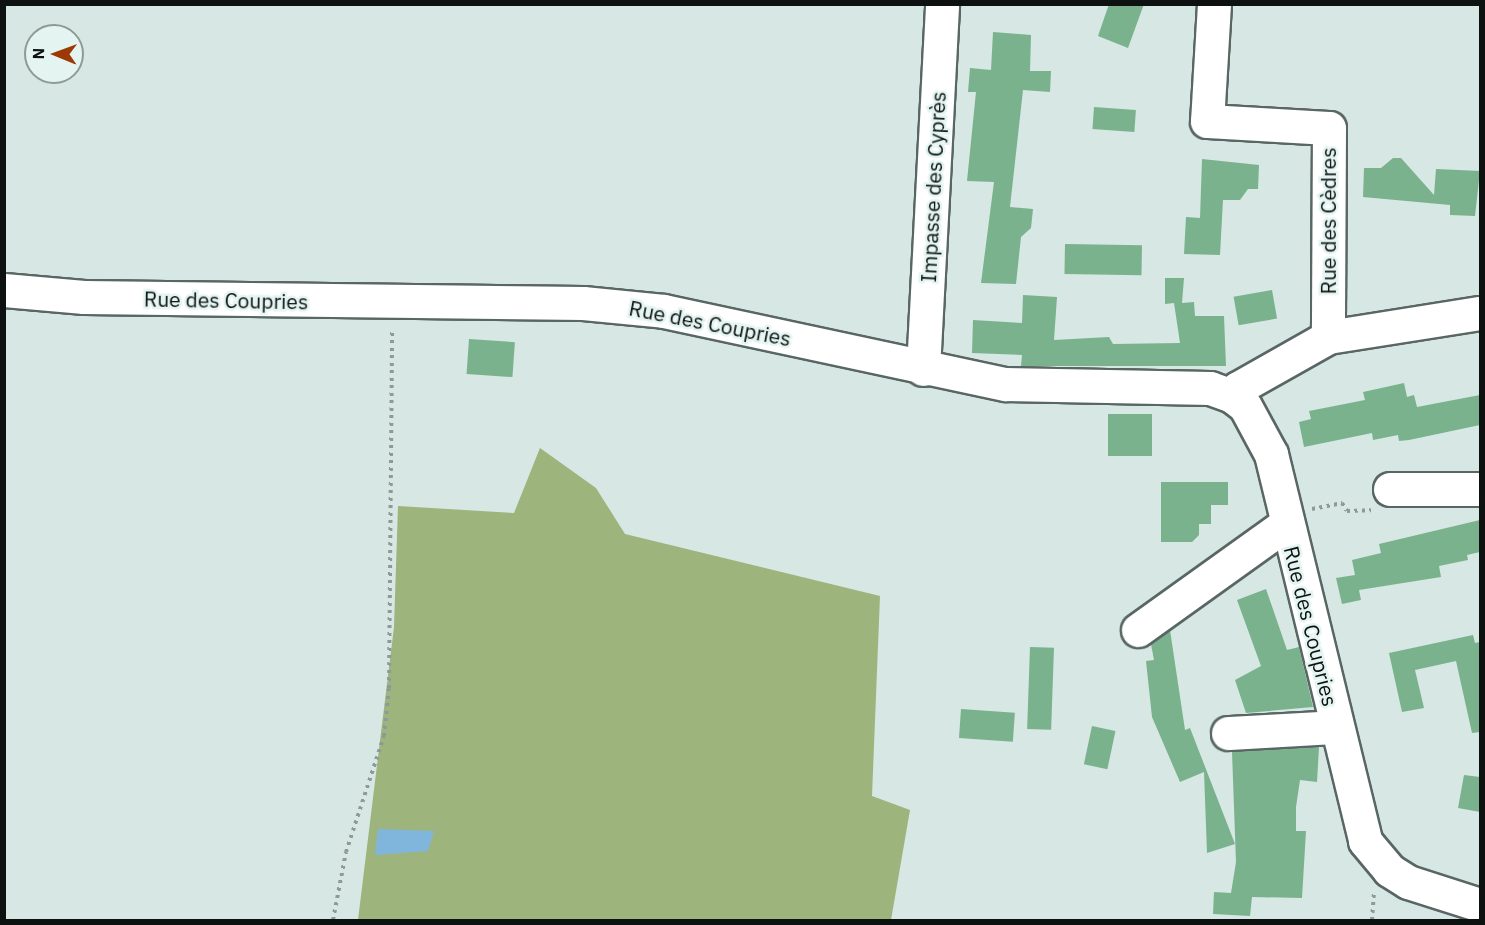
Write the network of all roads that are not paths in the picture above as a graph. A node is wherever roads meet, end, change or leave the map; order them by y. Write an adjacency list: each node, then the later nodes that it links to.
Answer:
1 (942, 4): 6 (street, Impasse des Cyprès)
2 (1214, 4): 5 (street, Rue des Cèdres)
3 (4, 290): 6 (street, Rue des Coupries)
4 (1480, 313): 5 (street)
5 (1328, 338): 7 (street)
6 (923, 369): 7 (street, Rue des Coupries)
7 (1232, 396): 10 (street, Rue des Coupries)
8 (1390, 489): 9 (street)
9 (1480, 489)
10 (1286, 524): 11 (street, Rue des Coupries); 12 (street, Rue des Coupries)
11 (1138, 630)
12 (1335, 727): 13 (street, Rue des Coupries); 14 (street, Rue des Coupries)
13 (1228, 733)
14 (1480, 905)

